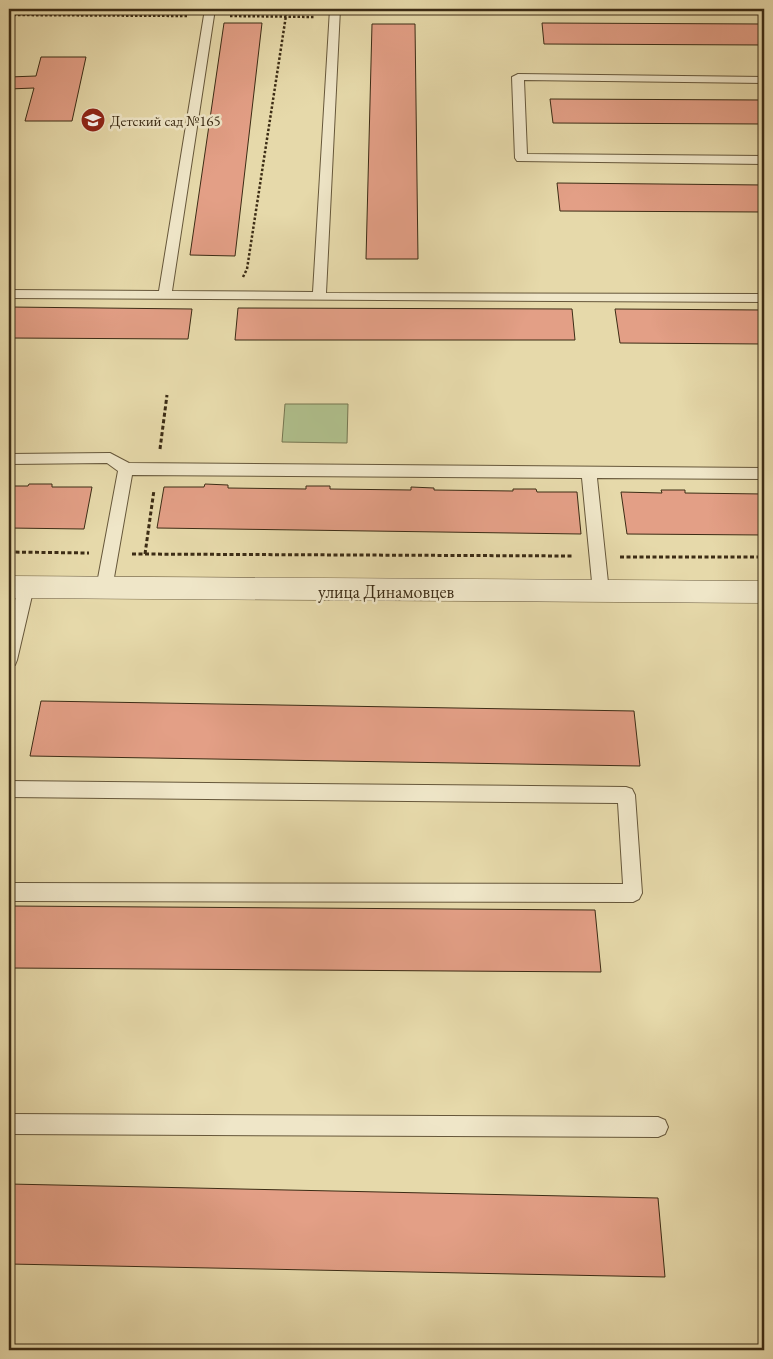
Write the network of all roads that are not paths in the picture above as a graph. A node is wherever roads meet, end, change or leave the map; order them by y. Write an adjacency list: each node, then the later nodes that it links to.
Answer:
1 (209, 12): 6 (lane)
2 (334, 13): 7 (lane)
3 (764, 80): 4 (lane)
4 (764, 160)
5 (9, 294): 6 (lane)
6 (165, 295): 7 (lane)
7 (319, 297): 8 (lane)
8 (764, 298)
9 (9, 459): 10 (lane)
10 (126, 469): 11 (lane); 14 (lane)
11 (589, 472): 12 (lane); 15 (lane)
12 (764, 474)
13 (18, 587): 14 (street, улица Динамовцев); 17 (lane)
14 (104, 589): 15 (street, улица Динамовцев)
15 (601, 592): 16 (street, улица Динамовцев)
16 (764, 592)
17 (9, 660)
18 (9, 789): 19 (lane)
19 (9, 892)
20 (9, 1124): 21 (lane)
21 (658, 1127)

